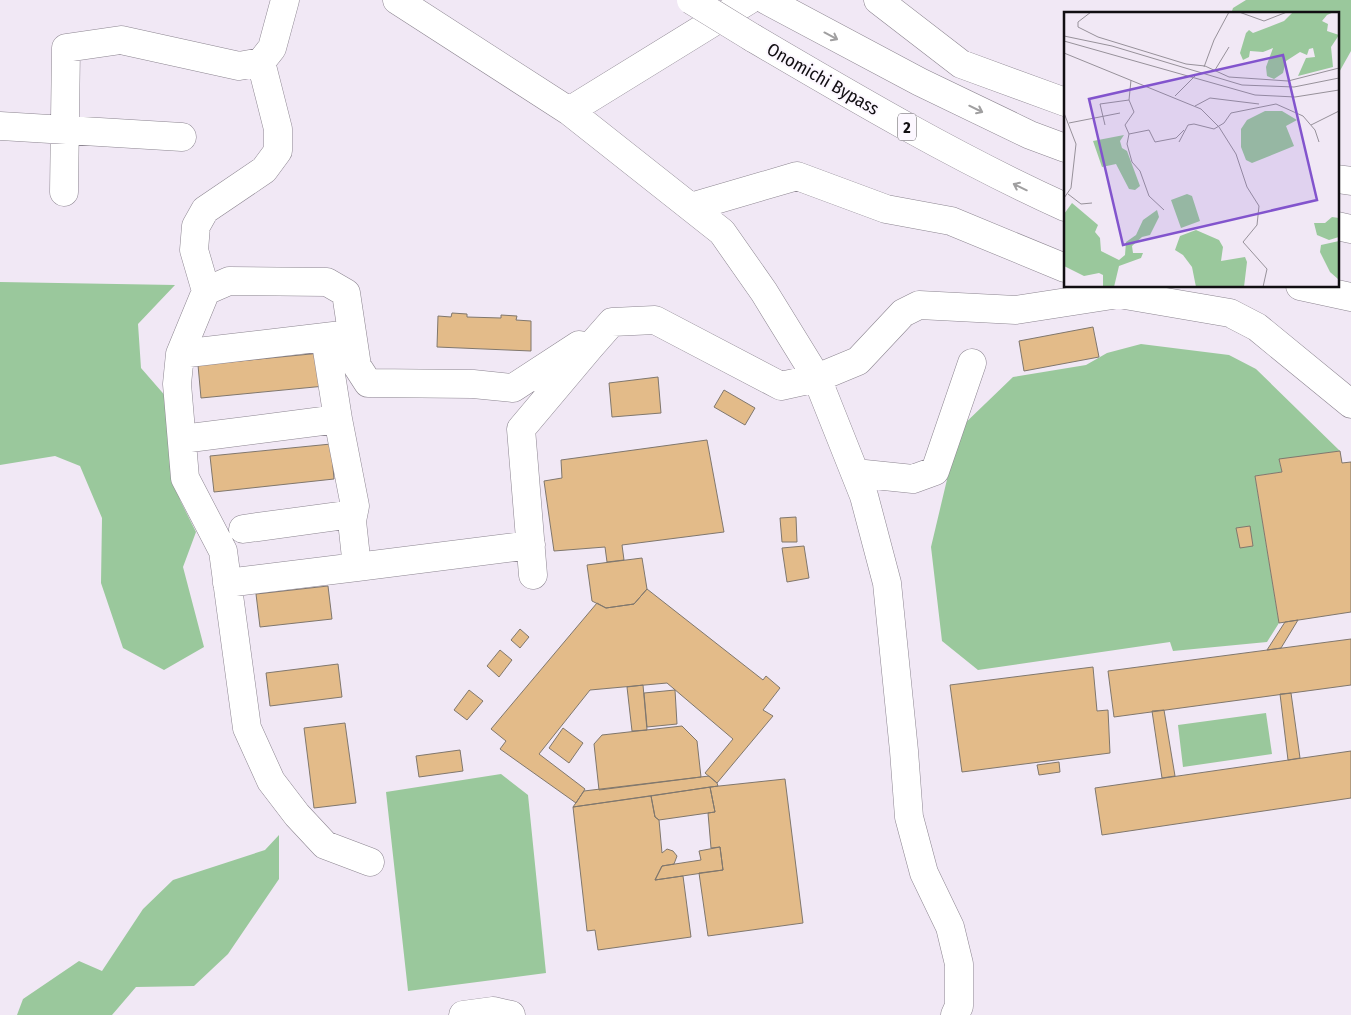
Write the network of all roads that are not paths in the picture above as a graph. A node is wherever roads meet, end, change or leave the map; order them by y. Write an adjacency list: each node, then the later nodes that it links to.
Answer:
1 (285, 0): 7 (main road)
2 (398, 0): 9 (main road)
3 (691, 0): 18 (main road, Onomichi Bypass / 2, one-way to 3, bridge)
4 (749, 0): 9 (main road)
5 (878, 0): 8 (main road)
6 (777, 6): 13 (main road, one-way to 13)
7 (260, 62): 11 (main road); 24 (main road)
8 (1064, 102)
9 (569, 111): 17 (main road)
10 (0, 126): 11 (main road)
11 (65, 129): 12 (main road); 16 (main road)
12 (182, 136)
13 (1064, 148)
14 (1338, 180): 15 (main road)
15 (1351, 181)
16 (64, 192)
17 (691, 207): 21 (main road); 31 (main road)
18 (1064, 207)
19 (1338, 226): 20 (main road)
20 (1351, 229)
21 (1064, 268)
22 (1309, 288): 25 (main road)
23 (1113, 290): 31 (main road); 32 (main road)
24 (206, 291): 26 (main road); 29 (main road)
25 (1351, 297)
26 (352, 334): 27 (main road); 28 (main road)
27 (325, 337): 29 (main road); 33 (main road)
28 (590, 347): 31 (main road); 38 (main road)
29 (180, 354): 34 (main road)
30 (972, 363): 35 (main road)
31 (817, 378): 35 (main road)
32 (1351, 404)
33 (338, 419): 34 (main road); 36 (main road)
34 (182, 439): 41 (main road)
35 (855, 473): 45 (main road)
36 (353, 514): 37 (main road); 39 (main road)
37 (243, 529)
38 (531, 545): 39 (main road); 40 (main road)
39 (357, 568): 41 (main road)
40 (533, 575)
41 (227, 583): 42 (main road)
42 (370, 862)
43 (463, 1015): 44 (main road)
44 (510, 1015)
45 (955, 1015)

